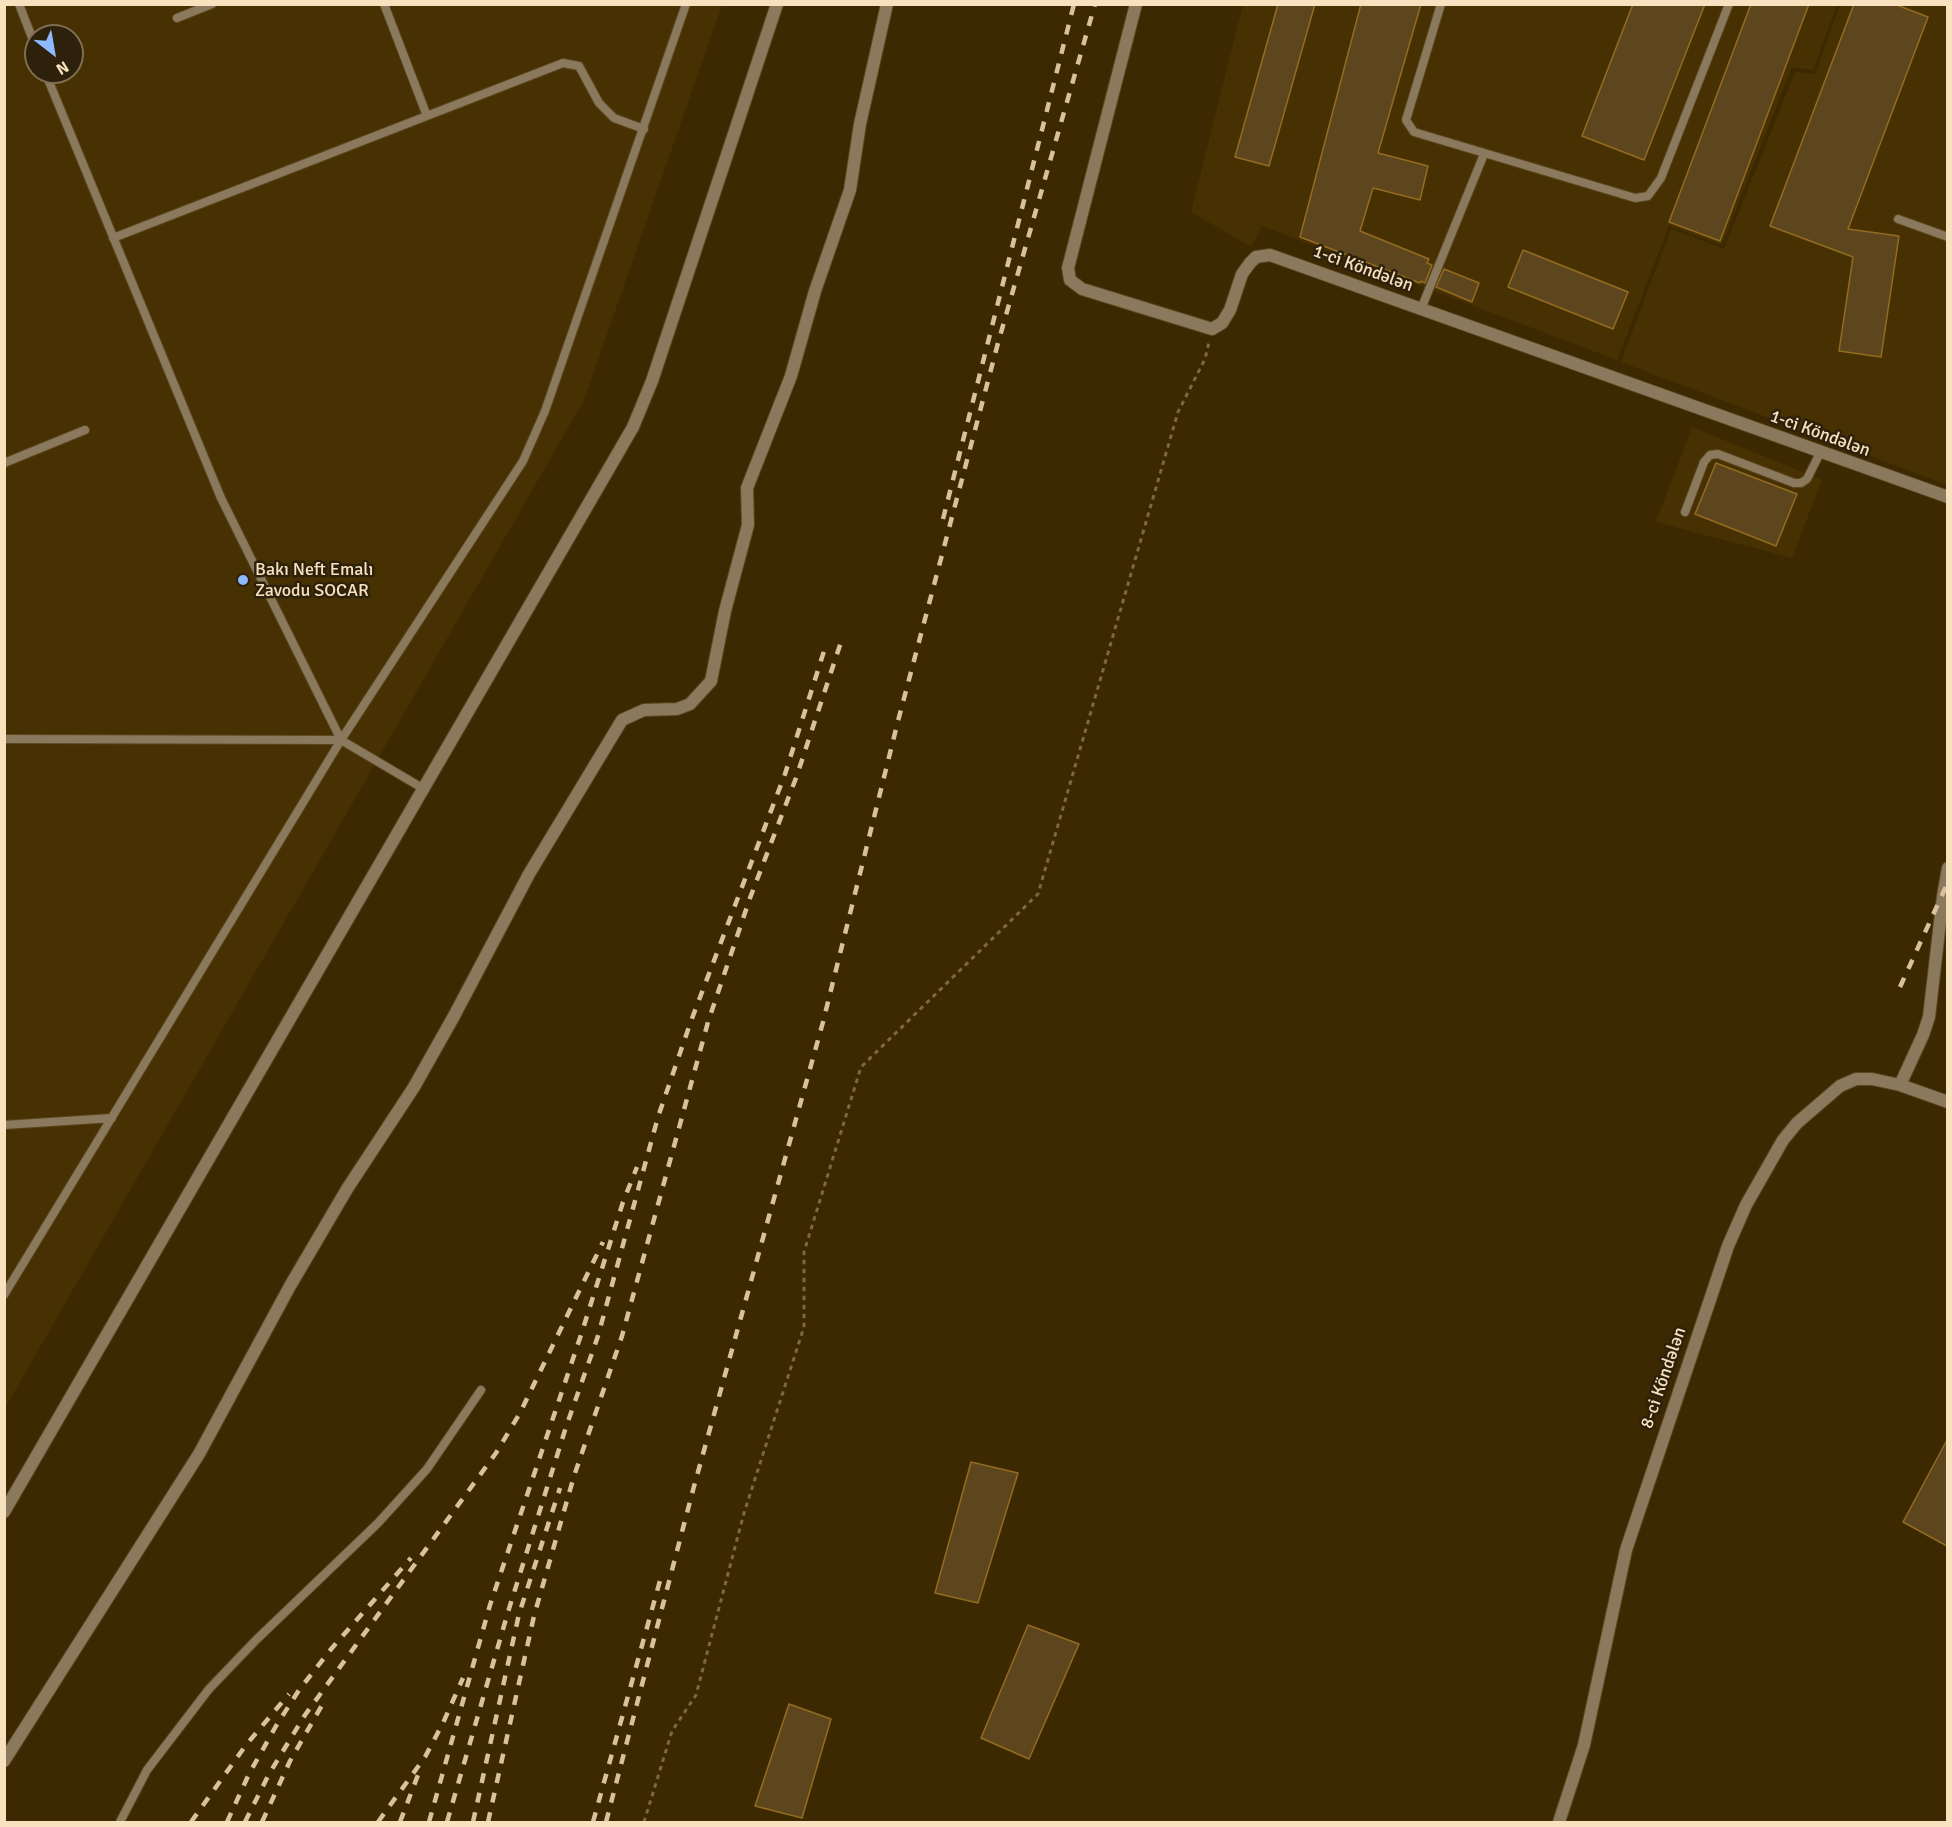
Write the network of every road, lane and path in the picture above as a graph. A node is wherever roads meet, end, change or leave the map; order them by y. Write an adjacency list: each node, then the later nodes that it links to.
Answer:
1 (19, 4): 11 (lane)
2 (212, 4): 10 (lane)
3 (384, 4): 13 (lane)
4 (686, 4): 14 (lane)
5 (777, 4): 28 (street)
6 (886, 4): 37 (street)
7 (1136, 4): 20 (street)
8 (1441, 4): 15 (lane)
9 (1729, 4): 15 (lane)
10 (177, 18)
11 (27, 24)
12 (50, 84): 18 (lane)
13 (427, 116): 14 (lane); 18 (lane)
14 (644, 129): 27 (lane)
15 (1484, 154): 19 (lane)
16 (1898, 219): 17 (lane)
17 (1947, 237)
18 (113, 238): 27 (lane)
19 (1421, 309): 20 (street, 1-ci Köndələn); 22 (street, 1-ci Köndələn)
20 (1212, 329): 39 (path)
21 (85, 430): 23 (lane)
22 (1820, 453): 24 (street, 1-ci Köndələn); 25 (lane)
23 (4, 463)
24 (1947, 498)
25 (1685, 512)
26 (4, 739): 27 (lane)
27 (341, 740): 28 (lane); 32 (lane)
28 (424, 789): 36 (street)
29 (1947, 868): 30 (street)
30 (1899, 1085): 31 (street, 8-ci Köndələn); 40 (street, 8-ci Köndələn)
31 (1947, 1102)
32 (112, 1118): 33 (lane); 34 (lane)
33 (4, 1125)
34 (4, 1295)
35 (480, 1390): 38 (lane)
36 (4, 1512)
37 (4, 1761)
38 (120, 1822)
39 (644, 1822)
40 (1559, 1822)

